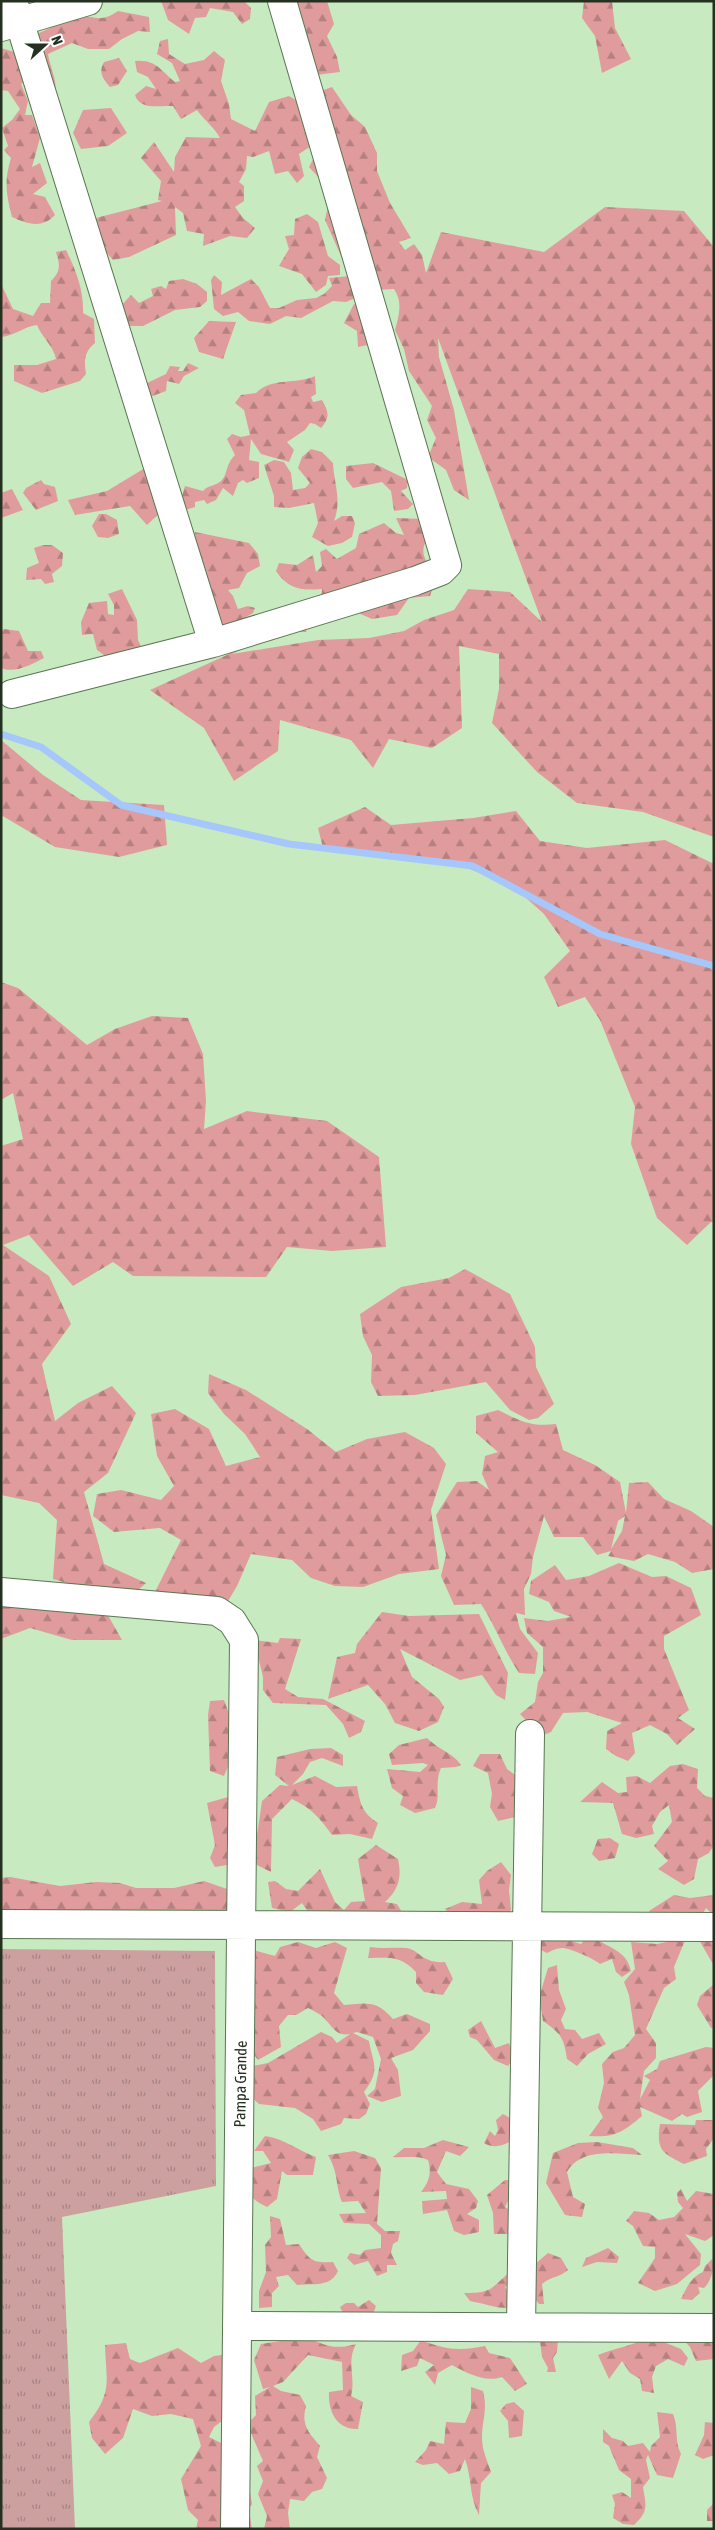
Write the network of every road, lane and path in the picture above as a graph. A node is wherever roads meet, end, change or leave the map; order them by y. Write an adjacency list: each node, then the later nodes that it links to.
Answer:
1 (88, 1): 3 (street)
2 (282, 1): 4 (street)
3 (11, 17): 4 (street)
4 (213, 643): 5 (street)
5 (12, 694)
6 (1, 1592): 9 (street, Pampa Grande)
7 (530, 1734): 10 (street)
8 (1, 1924): 9 (street)
9 (242, 1925): 10 (street); 12 (street, Pampa Grande)
10 (528, 1926): 11 (street); 13 (street)
11 (714, 1927)
12 (237, 2326): 13 (street); 15 (street, Pampa Grande)
13 (521, 2327): 14 (street)
14 (714, 2328)
15 (235, 2529)

